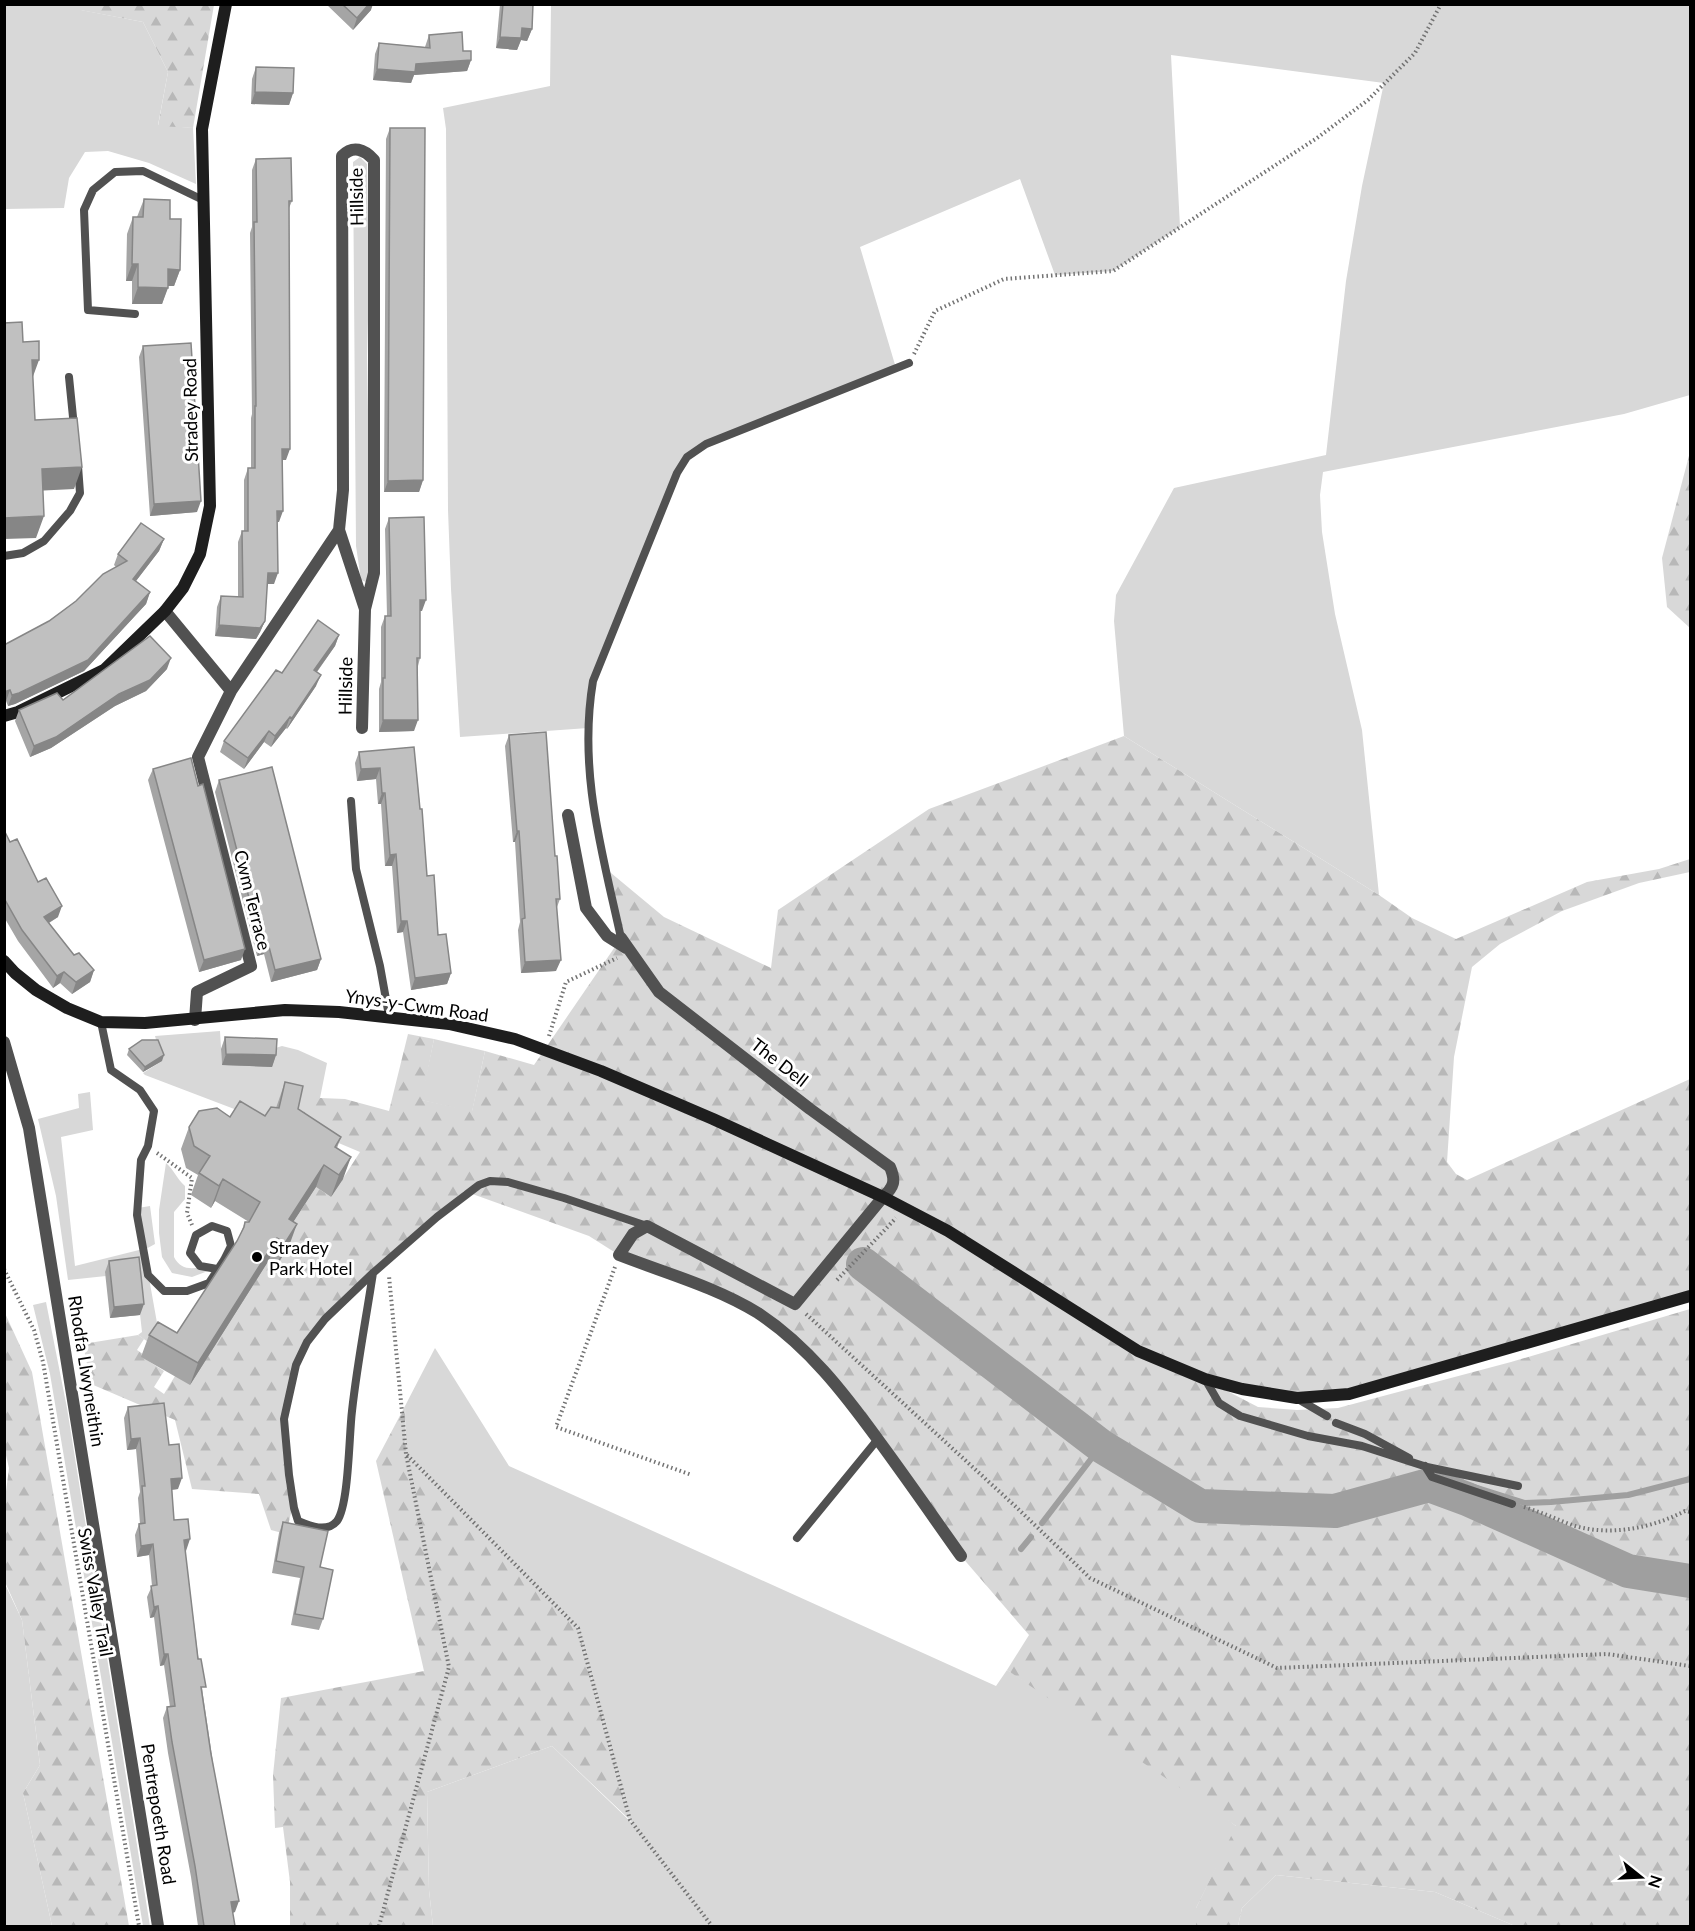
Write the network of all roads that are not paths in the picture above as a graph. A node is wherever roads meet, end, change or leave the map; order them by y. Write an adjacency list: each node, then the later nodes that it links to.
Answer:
1 (226, 4): 2 (main road, Stradey Road)
2 (203, 200): 3 (lane); 11 (main road, Stradey Road)
3 (135, 314)
4 (909, 363): 18 (lane)
5 (69, 377): 6 (lane)
6 (75, 435)
7 (77, 458): 9 (lane)
8 (339, 530): 10 (street, Hillside); 10 (street, Hillside); 12 (street, Hillside)
9 (4, 556)
10 (365, 609): 14 (street, Hillside)
11 (165, 611): 12 (street); 13 (main road, Stradey Road)
12 (231, 691): 15 (street, Hillside)
13 (4, 716)
14 (362, 728)
15 (198, 757): 22 (street, Cwm Terrace)
16 (351, 801): 21 (lane)
17 (568, 815): 19 (street, The Dell)
18 (621, 938): 19 (street, The Dell)
19 (631, 952): 26 (street, The Dell)
20 (4, 961): 23 (main road, Ynys-y-Cwm Road)
21 (389, 1016): 22 (main road, Ynys-y-Cwm Road); 26 (main road, Ynys-y-Cwm Road)
22 (195, 1020): 23 (main road, Ynys-y-Cwm Road)
23 (101, 1022): 28 (lane)
24 (4, 1042): 25 (street, Rhodfa Llwyneithin)
25 (9, 1078): 41 (street, Rhodfa Llwyneithin)
26 (883, 1197): 27 (street); 31 (main road, Ynys-y-Cwm Road)
27 (646, 1226): 29 (lane); 35 (street)
28 (216, 1269): 28 (lane)
29 (373, 1274): 29 (lane)
30 (1690, 1296): 32 (main road, Ynys-y-Cwm Road)
31 (1205, 1379): 32 (main road, Ynys-y-Cwm Road); 36 (lane)
32 (1297, 1398): 33 (lane)
33 (1327, 1416)
34 (1336, 1423): 36 (lane)
35 (878, 1439): 39 (lane); 40 (street)
36 (1427, 1467): 37 (lane); 38 (lane)
37 (1518, 1486)
38 (1512, 1504)
39 (797, 1538)
40 (961, 1556)
41 (123, 1708): 42 (street, Pentrepoeth Road)
42 (158, 1926)

